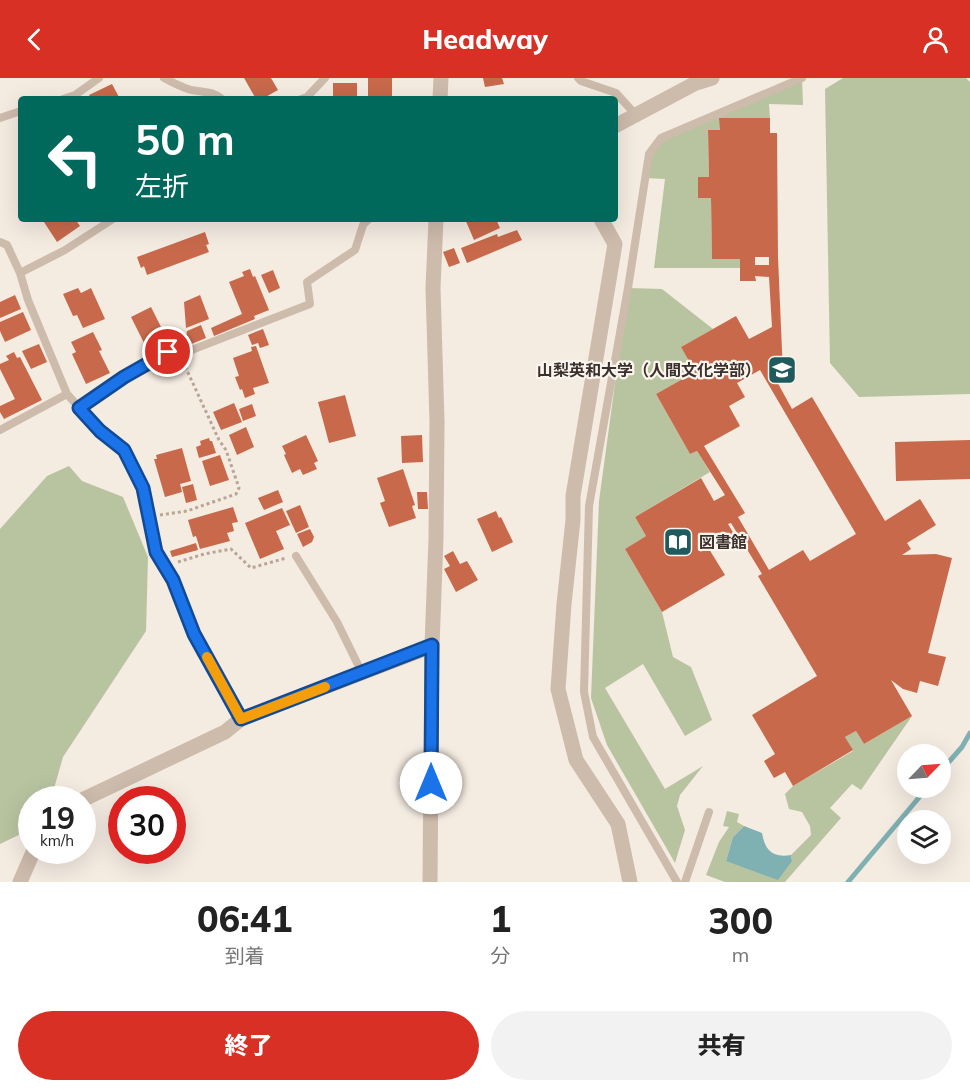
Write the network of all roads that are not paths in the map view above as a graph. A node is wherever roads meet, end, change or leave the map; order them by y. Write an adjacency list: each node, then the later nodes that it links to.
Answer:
1 (99, 78): 8 (lane)
2 (164, 78): 9 (lane)
3 (325, 78): 10 (lane)
4 (441, 78): 11 (street)
5 (578, 78): 13 (lane)
6 (712, 78): 13 (street)
7 (802, 78): 35 (lane)
8 (72, 96)
9 (218, 96)
10 (306, 96)
11 (441, 96)
12 (18, 112): 14 (lane)
13 (635, 114): 15 (street)
14 (0, 118)
15 (618, 124)
16 (107, 222): 21 (lane)
17 (366, 222): 23 (lane)
18 (436, 222): 26 (street)
19 (603, 222): 34 (street)
20 (0, 242): 21 (lane)
21 (20, 273): 22 (lane)
22 (67, 394): 23 (lane); 24 (lane)
23 (79, 408): 28 (lane)
24 (0, 430)
25 (296, 556): 27 (lane)
26 (432, 645): 27 (street); 33 (street)
27 (362, 673): 28 (street)
28 (241, 719): 29 (street)
29 (96, 793)
30 (709, 812): 36 (lane)
31 (28, 864): 32 (street)
32 (20, 882)
33 (430, 882)
34 (630, 882)
35 (677, 882)
36 (685, 882)

